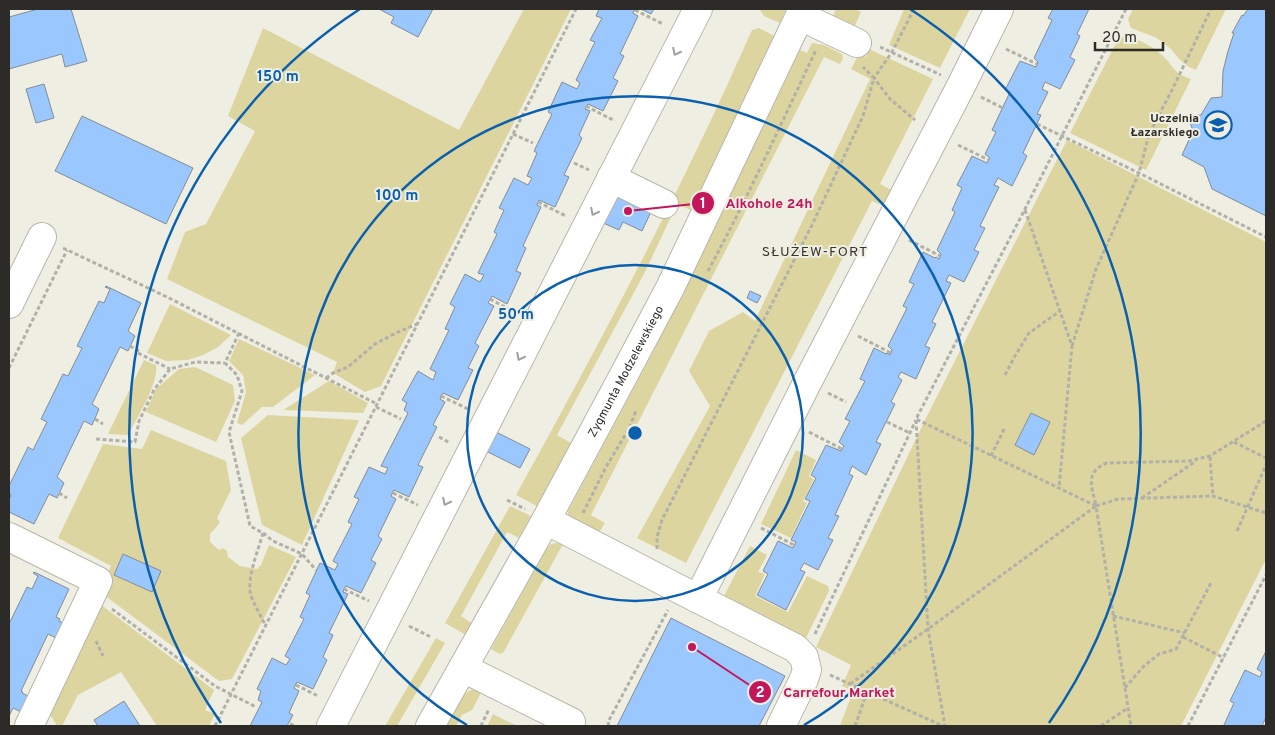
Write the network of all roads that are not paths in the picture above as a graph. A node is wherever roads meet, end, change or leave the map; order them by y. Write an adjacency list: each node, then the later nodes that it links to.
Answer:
1 (698, 9): 5 (street, one-way to 5)
2 (999, 9): 11 (street)
3 (802, 12): 4 (street); 9 (street, Zygmunta Modzelewskiego)
4 (865, 52)
5 (611, 178): 6 (street); 15 (street, one-way to 15)
6 (664, 204)
7 (42, 238): 8 (street)
8 (9, 304)
9 (546, 520): 11 (street); 12 (street, Zygmunta Modzelewskiego)
10 (9, 537): 14 (street)
11 (688, 594): 17 (street)
12 (464, 668): 13 (street); 16 (street, Zygmunta Modzelewskiego)
13 (571, 722)
14 (29, 726)
15 (331, 726)
16 (430, 726)
17 (781, 726)

